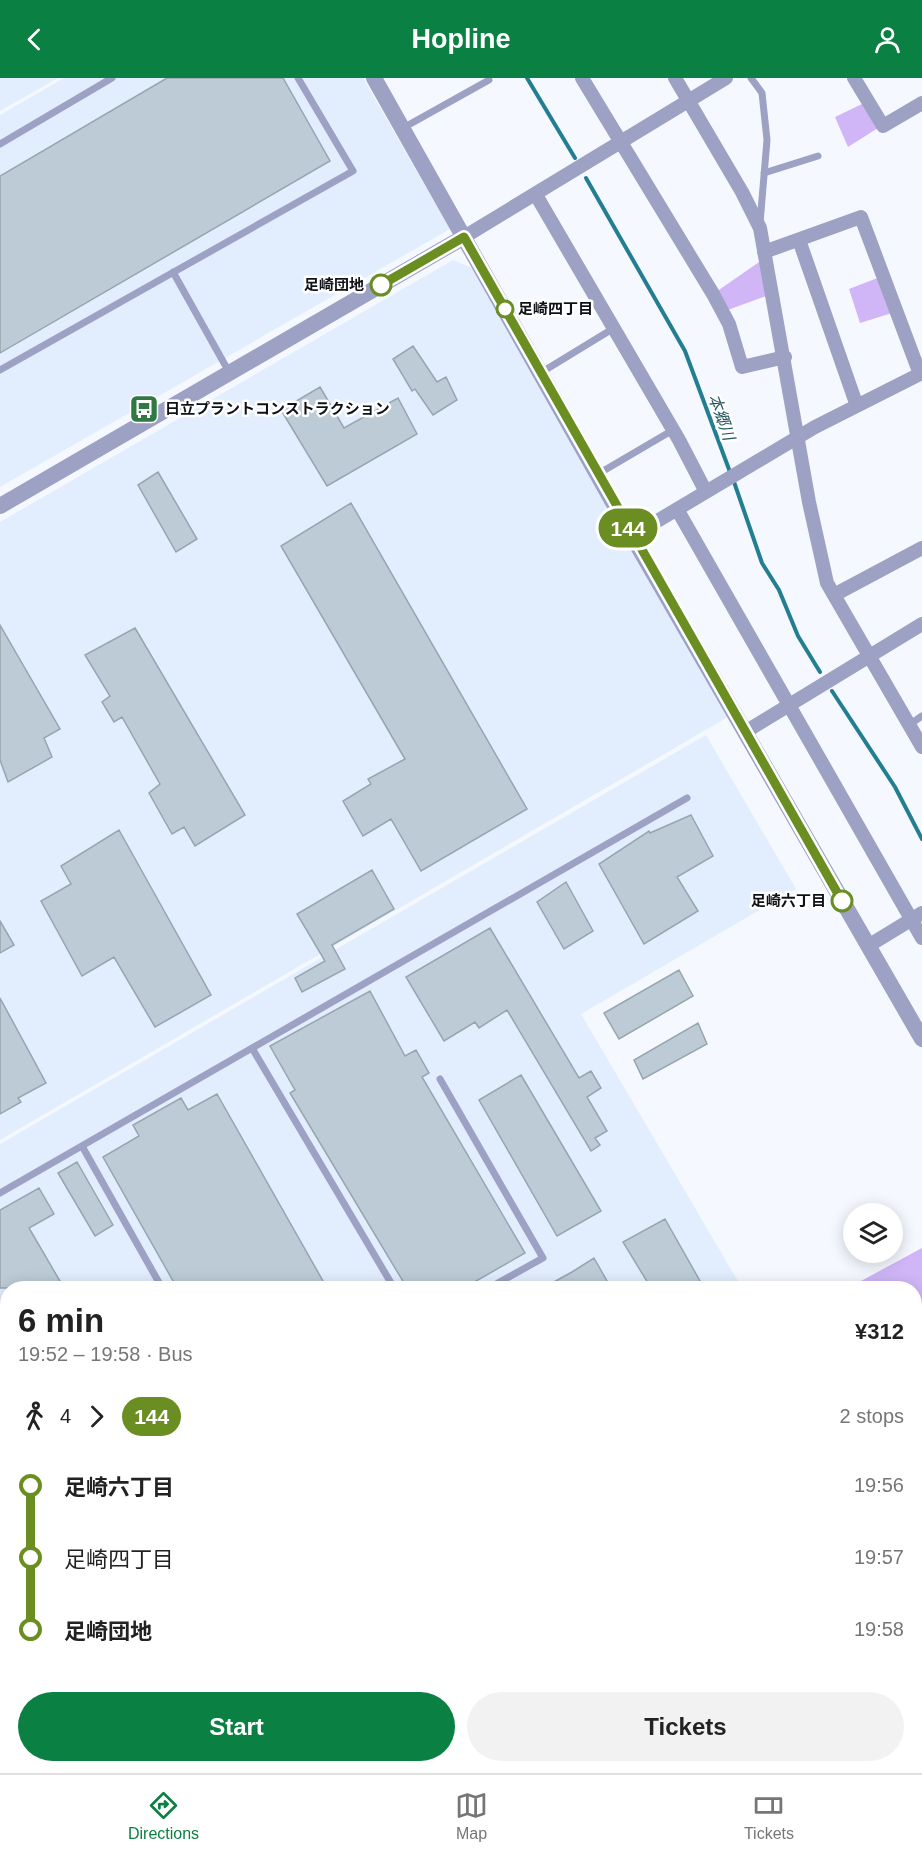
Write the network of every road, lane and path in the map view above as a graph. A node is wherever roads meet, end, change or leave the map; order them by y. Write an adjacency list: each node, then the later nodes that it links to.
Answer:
1 (112, 78): 14 (lane)
2 (298, 78): 22 (lane)
3 (374, 78): 12 (street)
4 (582, 78): 13 (street)
5 (675, 78): 10 (street)
6 (726, 78): 10 (street)
7 (751, 78): 16 (lane)
8 (854, 78): 11 (street)
9 (489, 80): 12 (lane)
10 (690, 102): 13 (street); 18 (street)
11 (922, 102)
12 (403, 128): 19 (street)
13 (622, 143): 17 (street); 24 (street)
14 (0, 144)
15 (818, 156): 16 (lane)
16 (764, 173): 18 (lane)
17 (536, 195): 19 (street); 23 (street)
18 (760, 228): 21 (street)
19 (464, 237): 26 (street); 27 (street)
20 (799, 240): 21 (street); 28 (street); 29 (street)
21 (764, 252): 24 (street)
22 (173, 272): 25 (lane); 26 (lane)
23 (614, 328): 27 (lane); 30 (street)
24 (785, 357): 31 (street)
25 (0, 370)
26 (230, 373): 34 (street)
27 (541, 373): 32 (street)
28 (921, 374): 29 (street)
29 (857, 406): 31 (street)
30 (673, 430): 32 (lane); 33 (street)
31 (798, 437): 33 (street); 38 (street)
32 (597, 474): 36 (street)
33 (706, 492): 35 (street)
34 (0, 506)
35 (677, 509): 36 (street); 41 (street)
36 (632, 536): 44 (street)
37 (922, 548): 38 (street)
38 (834, 595): 40 (street)
39 (922, 624): 40 (street)
40 (867, 655): 41 (street); 43 (street)
41 (787, 705): 44 (street); 47 (street)
42 (922, 716): 43 (lane)
43 (909, 725): 45 (street)
44 (745, 732): 49 (street)
45 (922, 747)
46 (687, 798): 51 (lane)
47 (917, 917): 48 (street); 49 (street)
48 (922, 938)
49 (868, 946): 50 (street)
50 (922, 1039)
51 (252, 1048): 53 (lane); 56 (lane)
52 (440, 1080): 57 (lane)
53 (82, 1146): 54 (lane); 55 (lane)
54 (0, 1193)
55 (158, 1281)
56 (390, 1281)
57 (501, 1281)

